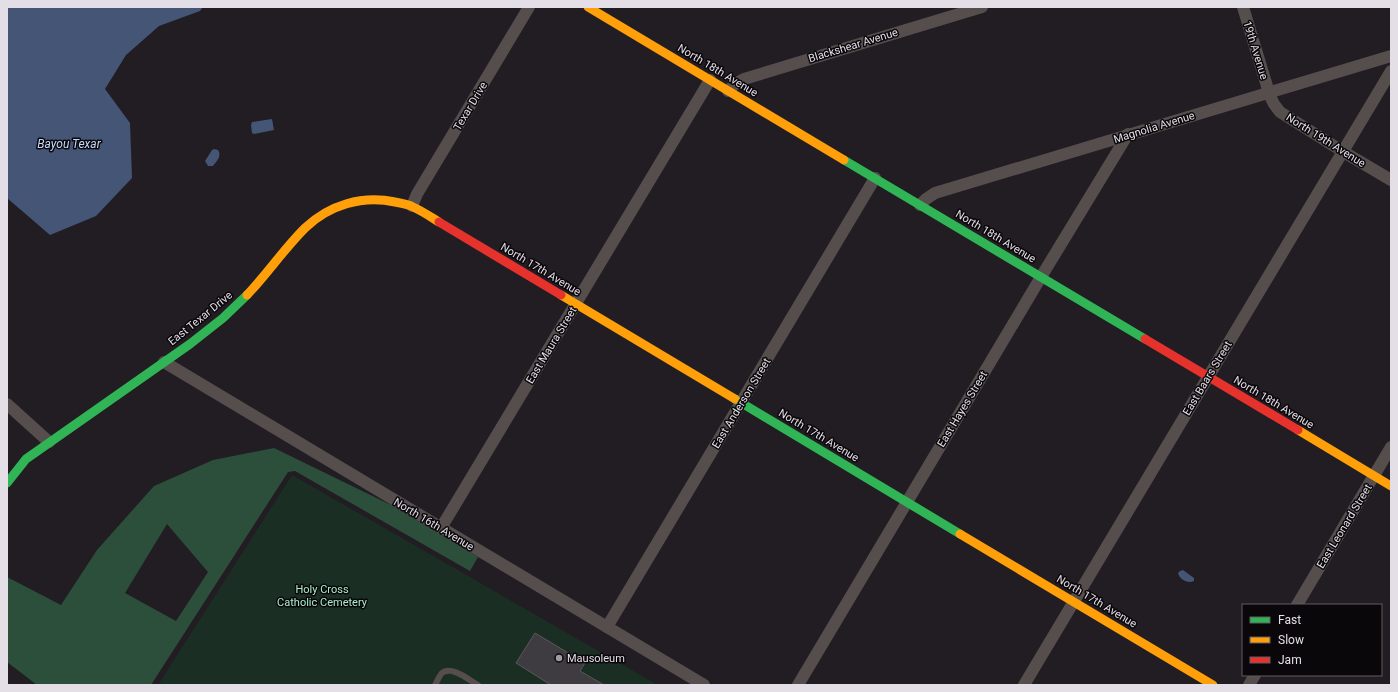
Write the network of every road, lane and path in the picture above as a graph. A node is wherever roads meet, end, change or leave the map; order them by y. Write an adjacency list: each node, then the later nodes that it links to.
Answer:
1 (529, 7): 15 (street, Texar Drive)
2 (588, 7): 7 (street, North 18th Avenue)
3 (982, 7): 8 (street, Blackshear Avenue)
4 (1243, 7): 9 (street, 19th Avenue)
5 (1391, 56): 9 (street, Magnolia Avenue)
6 (1391, 71): 11 (street, East Baars Street)
7 (710, 80): 8 (street, North 18th Avenue); 17 (street, East Maura Street)
8 (728, 90): 12 (street, North 18th Avenue)
9 (1269, 93): 10 (street, Magnolia Avenue); 11 (street, North 19th Avenue)
10 (1128, 134): 14 (street, Magnolia Avenue); 16 (street, East Hayes Street)
11 (1342, 151): 13 (street, North 19th Avenue); 19 (street, East Baars Street)
12 (875, 178): 14 (street, North 18th Avenue); 20 (street, East Anderson Street)
13 (1391, 180)
14 (920, 205): 16 (street, North 18th Avenue)
15 (412, 206): 17 (street, North 17th Avenue); 18 (street, East Texar Drive)
16 (1041, 277): 19 (street, North 18th Avenue); 27 (street, East Hayes Street)
17 (576, 304): 20 (street, North 17th Avenue); 28 (street, East Maura Street)
18 (164, 362): 22 (street, East Texar Drive); 28 (street, North 16th Avenue)
19 (1208, 377): 24 (street, North 18th Avenue); 29 (street, East Baars Street)
20 (742, 403): 27 (street, North 17th Avenue); 31 (street, East Anderson Street)
21 (7, 404): 22 (street)
22 (49, 442): 25 (street, East Texar Drive)
23 (1391, 447): 24 (street, East Leonard Street)
24 (1374, 476): 26 (street, North 18th Avenue); 30 (street, East Leonard Street)
25 (7, 483)
26 (1391, 486)
27 (907, 502): 29 (street, North 17th Avenue); 36 (street, East Hayes Street)
28 (441, 528): 31 (street, North 16th Avenue)
29 (1074, 602): 37 (street, East Baars Street); 38 (street, North 17th Avenue)
30 (1298, 604)
31 (607, 627): 35 (street, North 16th Avenue)
32 (1254, 676): 39 (street)
33 (435, 685): 34 (lane)
34 (478, 685)
35 (704, 685)
36 (798, 685)
37 (1024, 685)
38 (1213, 685)
39 (1249, 685)

